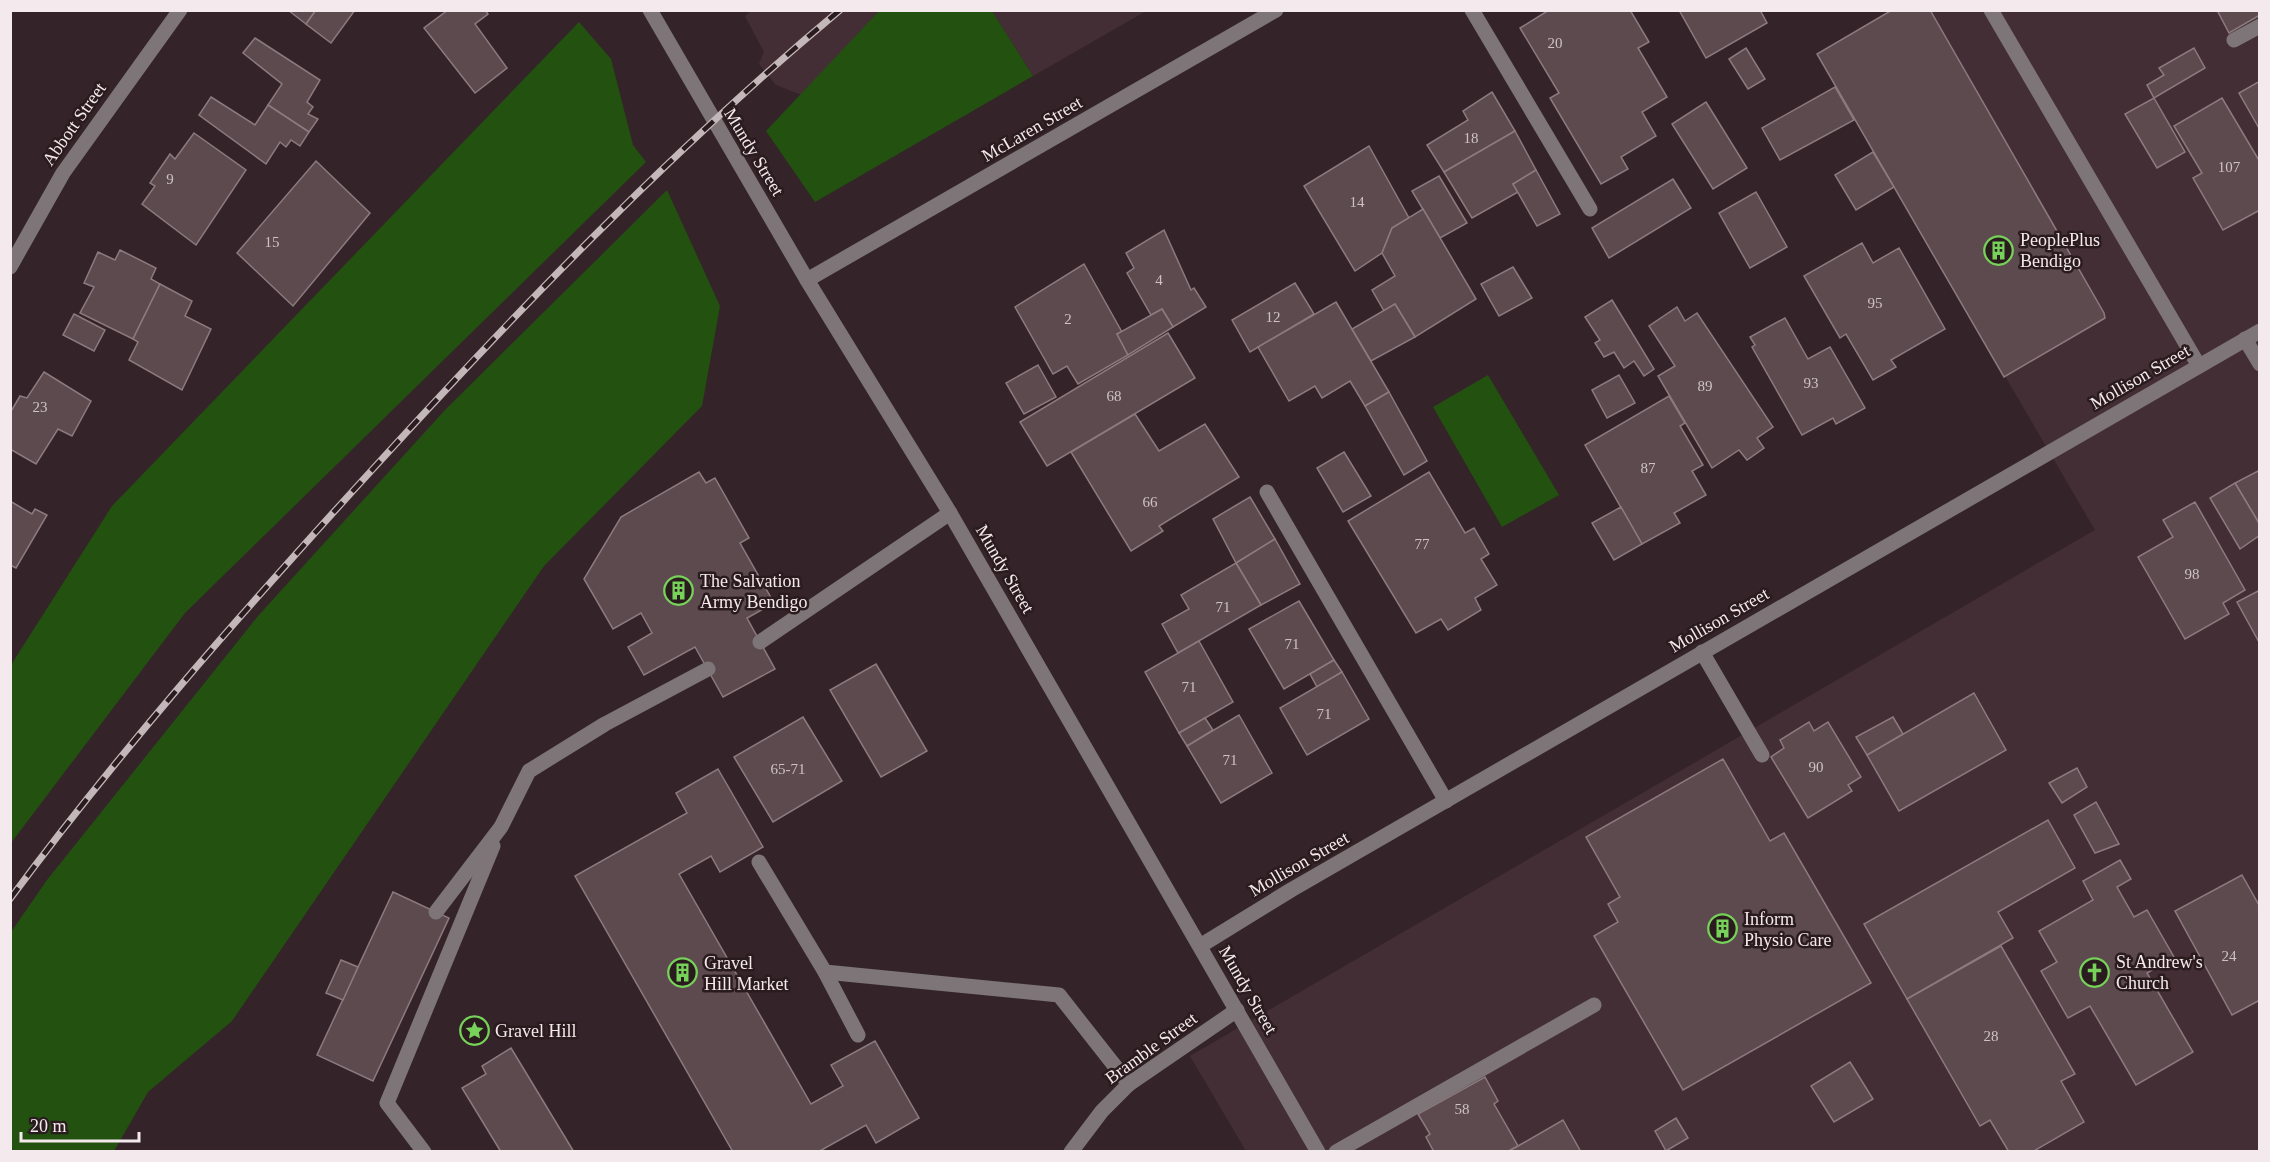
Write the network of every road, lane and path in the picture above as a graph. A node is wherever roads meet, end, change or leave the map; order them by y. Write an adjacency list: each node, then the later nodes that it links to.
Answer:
1 (180, 10): 9 (street, Abbott Street)
2 (650, 10): 10 (street, Mundy Street)
3 (1276, 10): 10 (street, McLaren Street)
4 (1472, 10): 8 (street)
5 (1991, 10): 14 (street)
6 (2259, 26): 7 (street)
7 (2234, 40)
8 (1590, 209)
9 (10, 267)
10 (807, 280): 16 (street, Mundy Street)
11 (2259, 331): 12 (street, Mollison Street)
12 (2245, 339): 13 (street); 14 (street, Mollison Street)
13 (2259, 364)
14 (2199, 366): 18 (street, Mollison Street)
15 (1267, 492): 21 (street)
16 (950, 513): 17 (street); 25 (street, Mundy Street)
17 (760, 642)
18 (1702, 652): 20 (street); 21 (street, Mollison Street)
19 (708, 669): 22 (street)
20 (1762, 755)
21 (1446, 801): 25 (street, Mollison Street)
22 (501, 826): 24 (street); 31 (street)
23 (759, 862): 26 (street)
24 (436, 912)
25 (1200, 946): 28 (street, Mundy Street)
26 (825, 972): 29 (street); 30 (street)
27 (1594, 1005): 34 (street)
28 (1237, 1010): 30 (street, Bramble Street); 33 (street, Mundy Street)
29 (858, 1035)
30 (1129, 1084): 32 (street, Bramble Street)
31 (424, 1152)
32 (1071, 1152)
33 (1318, 1152)
34 (1336, 1152)

